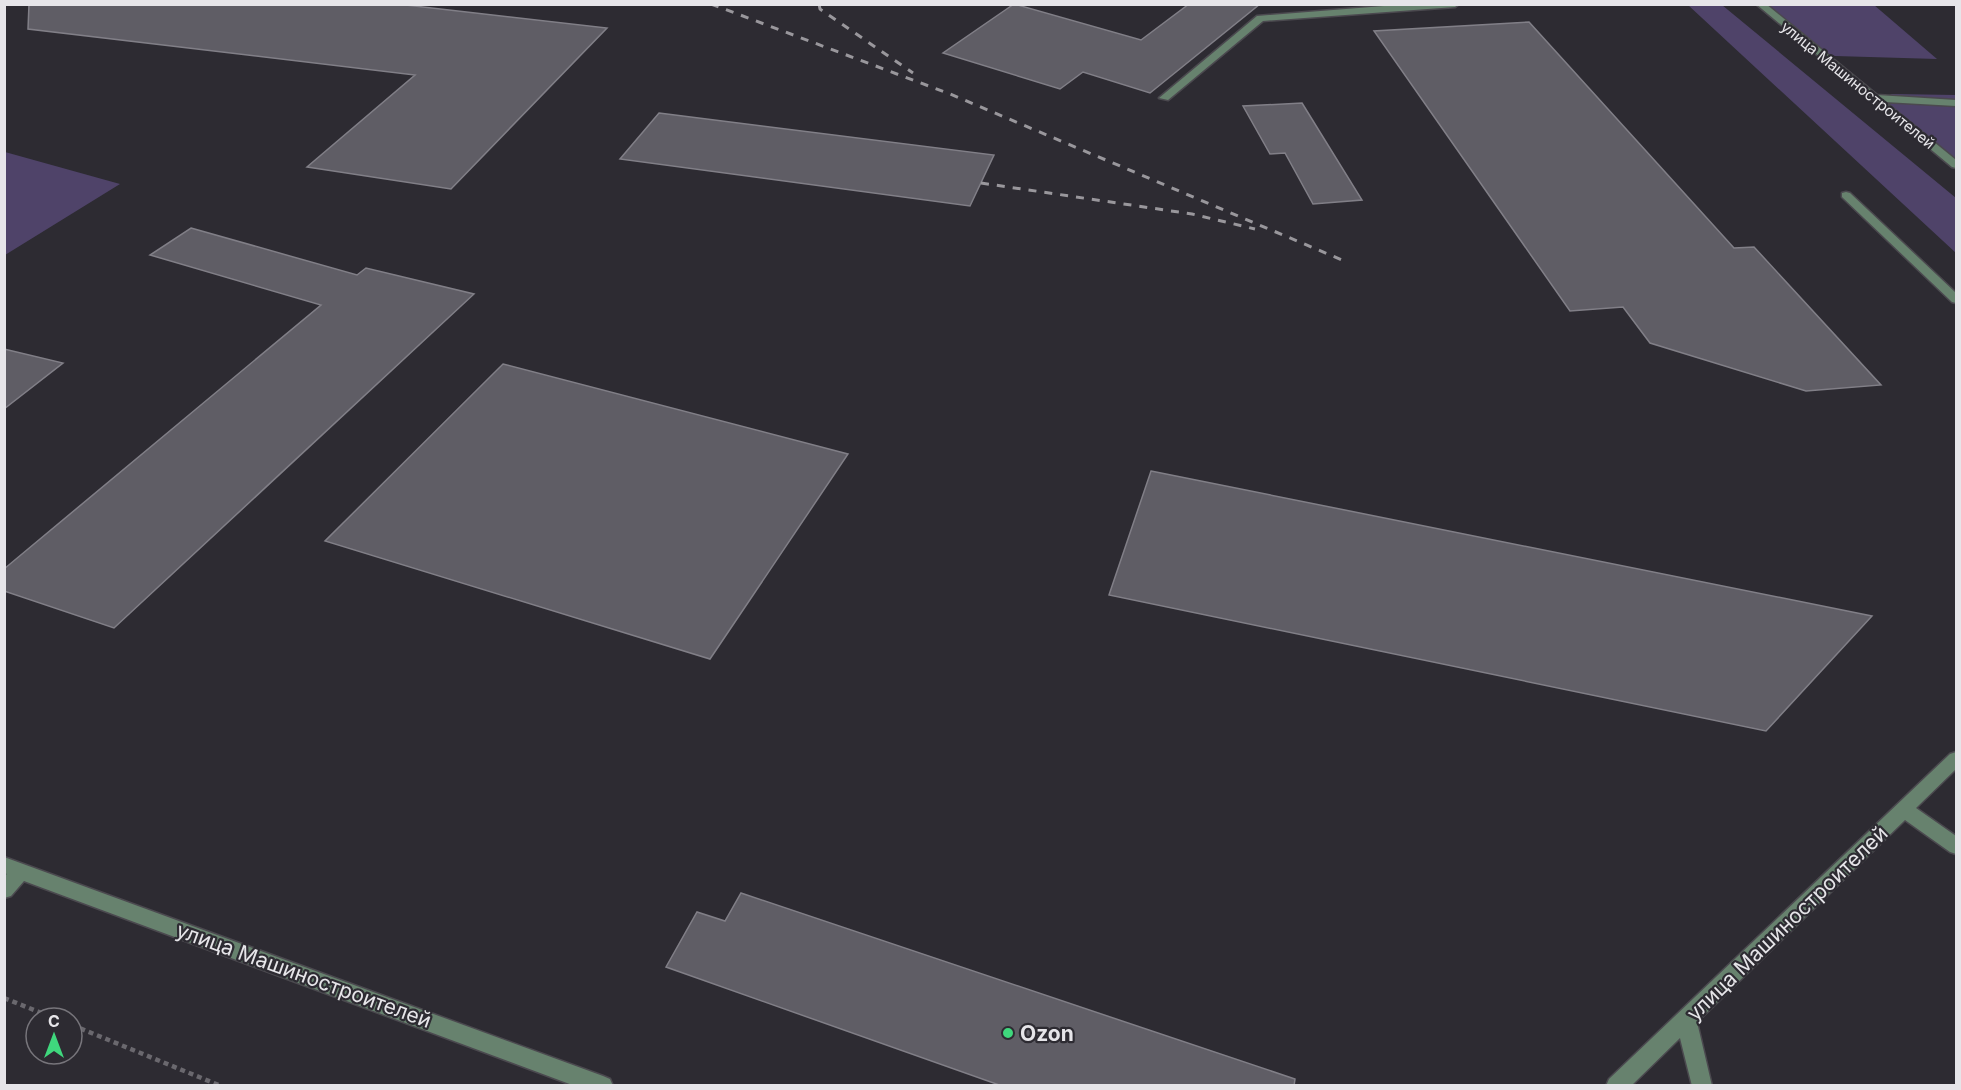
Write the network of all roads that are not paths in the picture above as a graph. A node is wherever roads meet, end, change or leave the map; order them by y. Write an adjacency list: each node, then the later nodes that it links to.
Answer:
1 (1455, 4): 3 (street)
2 (1760, 4): 4 (street, улица Машиностроителей)
3 (1164, 98)
4 (1874, 98): 5 (street); 6 (street, улица Машиностроителей)
5 (1956, 103)
6 (1956, 165)
7 (1846, 195): 8 (street)
8 (1956, 299)
9 (1956, 759): 10 (street, улица Машиностроителей)
10 (1905, 810): 11 (street); 14 (street, улица Машиностроителей)
11 (1956, 846)
12 (13, 868): 13 (street); 15 (street, улица Машиностроителей)
13 (4, 890)
14 (1686, 1019): 16 (street, улица Машиностроителей); 17 (street)
15 (603, 1086)
16 (1616, 1086)
17 (1702, 1086)

